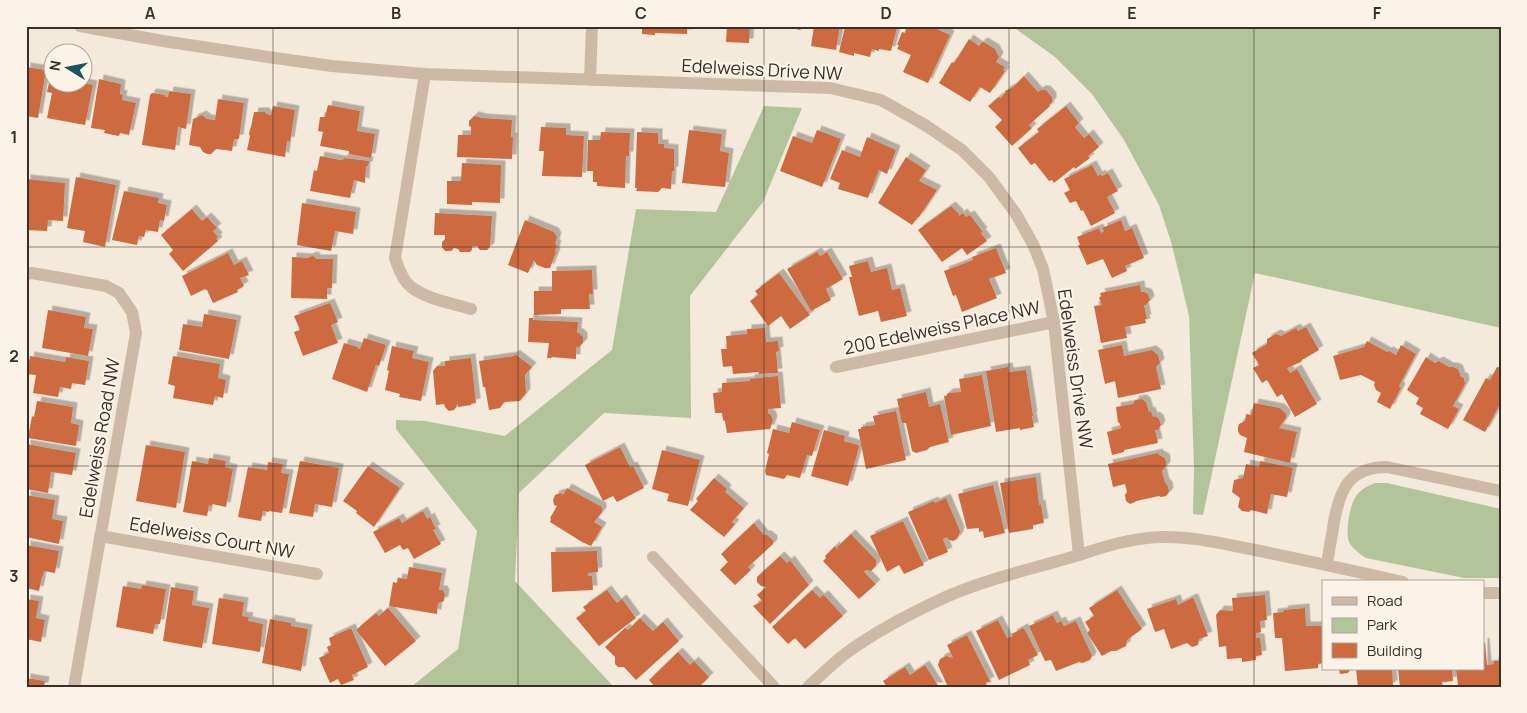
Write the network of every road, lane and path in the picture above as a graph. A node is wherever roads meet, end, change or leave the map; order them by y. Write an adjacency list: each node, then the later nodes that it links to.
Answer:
1 (592, 26): 4 (street)
2 (88, 27): 3 (street, Edelweiss Drive NW)
3 (425, 74): 4 (street, Edelweiss Drive NW); 6 (street)
4 (590, 80): 7 (street, Edelweiss Drive NW)
5 (26, 274): 10 (street, Edelweiss Road NW)
6 (471, 309)
7 (1054, 322): 8 (street, 200 Edelweiss Place NW); 11 (street, Edelweiss Drive NW)
8 (836, 367)
9 (1501, 491): 13 (street)
10 (100, 536): 14 (street, Edelweiss Court NW); 18 (street, Edelweiss Road NW)
11 (1079, 555): 13 (street); 20 (street)
12 (653, 557): 19 (street)
13 (1327, 564): 15 (street)
14 (317, 574)
15 (1395, 580)
16 (1484, 593): 17 (street)
17 (1501, 593)
18 (74, 687)
19 (774, 687)
20 (808, 687)

